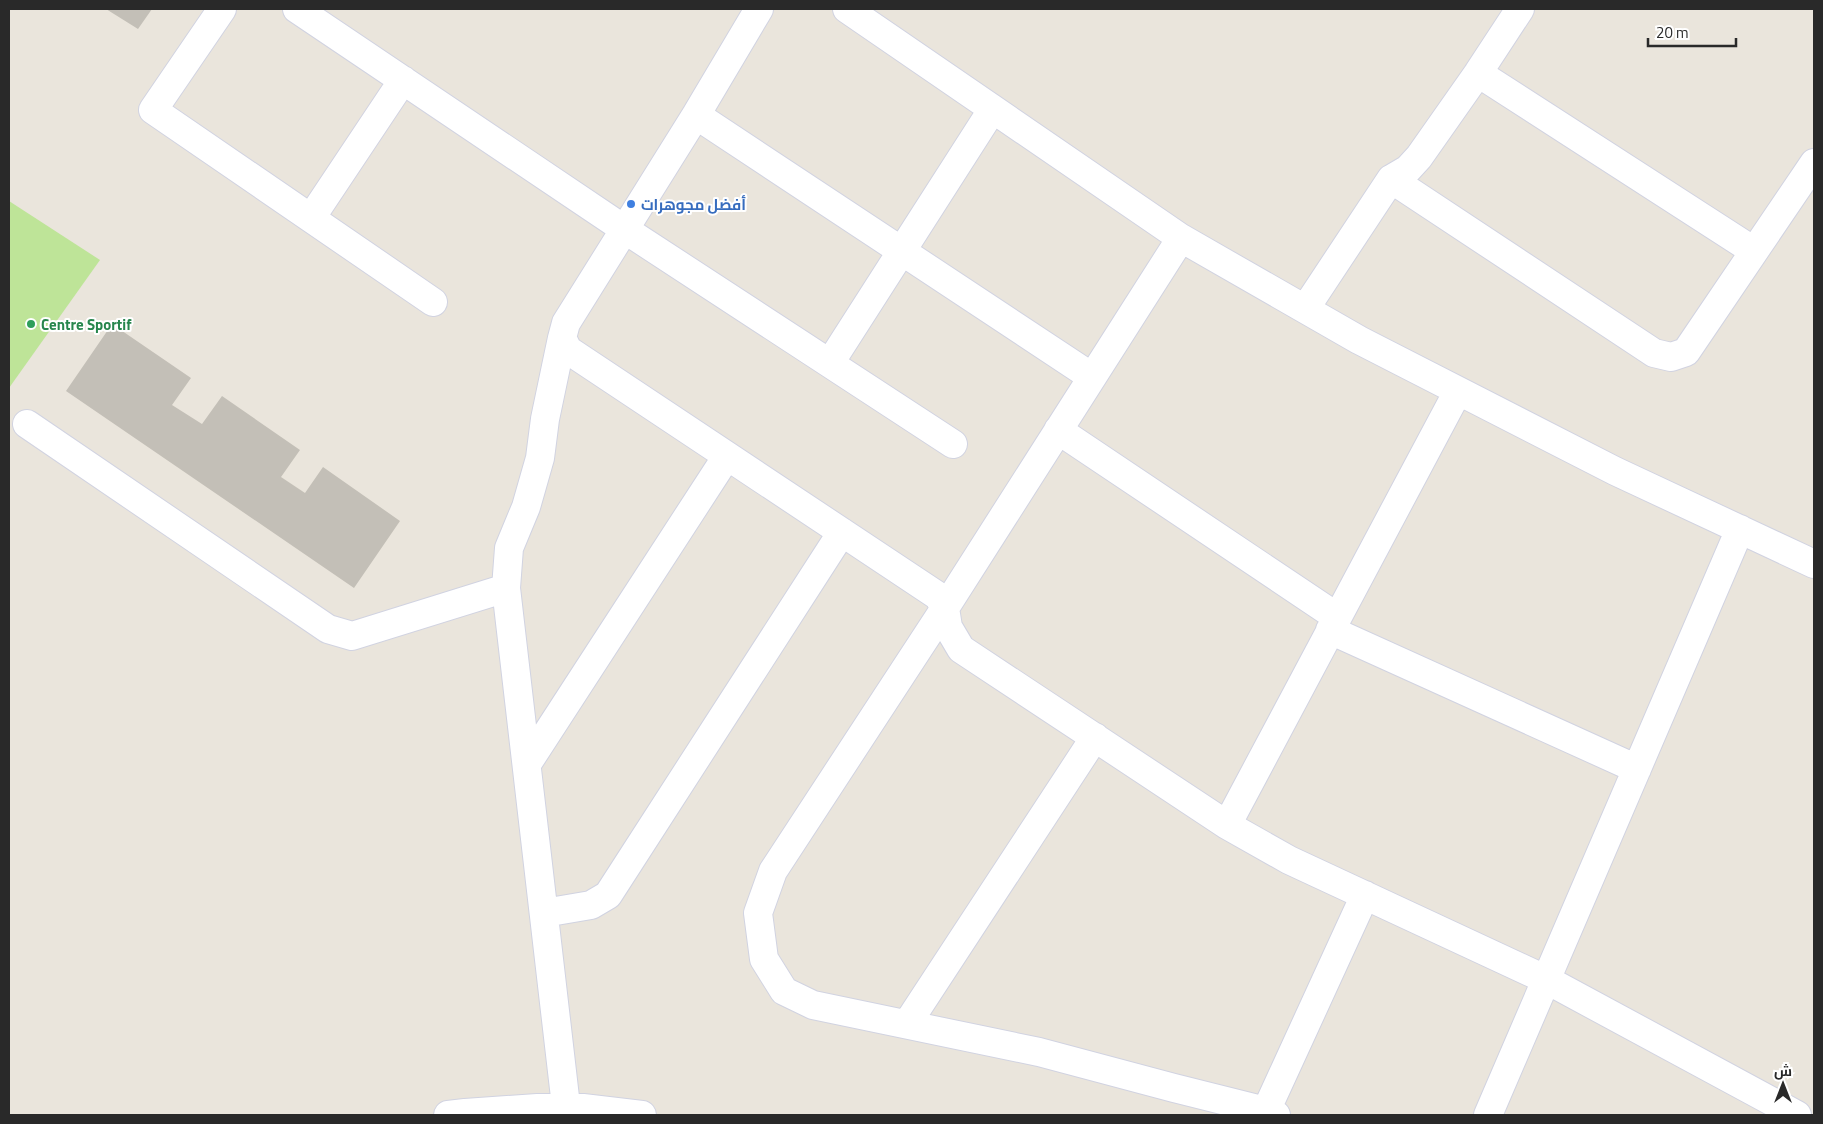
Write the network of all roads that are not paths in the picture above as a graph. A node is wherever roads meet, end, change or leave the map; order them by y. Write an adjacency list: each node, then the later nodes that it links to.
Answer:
1 (222, 9): 12 (street)
2 (297, 9): 7 (street)
3 (759, 9): 9 (street)
4 (847, 9): 8 (street)
5 (1520, 9): 6 (street)
6 (1478, 73): 11 (street); 16 (street)
7 (403, 80): 12 (street); 13 (street)
8 (992, 110): 14 (street); 15 (street)
9 (696, 115): 13 (street); 15 (street)
10 (1814, 164): 16 (street)
11 (1392, 179): 16 (street); 18 (street)
12 (311, 218): 17 (street)
13 (624, 228): 19 (street); 20 (street)
14 (1180, 238): 18 (street); 21 (street)
15 (903, 251): 20 (street); 21 (street)
16 (1754, 251)
17 (433, 302)
18 (1304, 309): 22 (street)
19 (562, 338): 26 (street); 30 (street)
20 (830, 363): 25 (street)
21 (1092, 377): 24 (street)
22 (1458, 390): 27 (street); 32 (street)
23 (27, 424): 30 (street)
24 (1058, 430): 31 (street); 32 (street)
25 (954, 444)
26 (727, 456): 28 (street); 34 (street)
27 (1740, 529): 29 (street); 35 (street)
28 (842, 532): 31 (street); 38 (street)
29 (1814, 564)
30 (506, 588): 34 (street)
31 (945, 608): 33 (street); 40 (street)
32 (1334, 623): 35 (street); 36 (street)
33 (1095, 737): 36 (street); 40 (street)
34 (527, 764): 38 (street)
35 (1637, 769): 39 (street)
36 (1227, 825): 37 (street)
37 (1365, 895): 39 (street); 42 (street)
38 (544, 913): 41 (street)
39 (1546, 980): 45 (street); 46 (street)
40 (907, 1024): 42 (street)
41 (566, 1106): 43 (street); 44 (street)
42 (1271, 1113)
43 (448, 1115)
44 (642, 1115)
45 (1488, 1115)
46 (1797, 1115)

